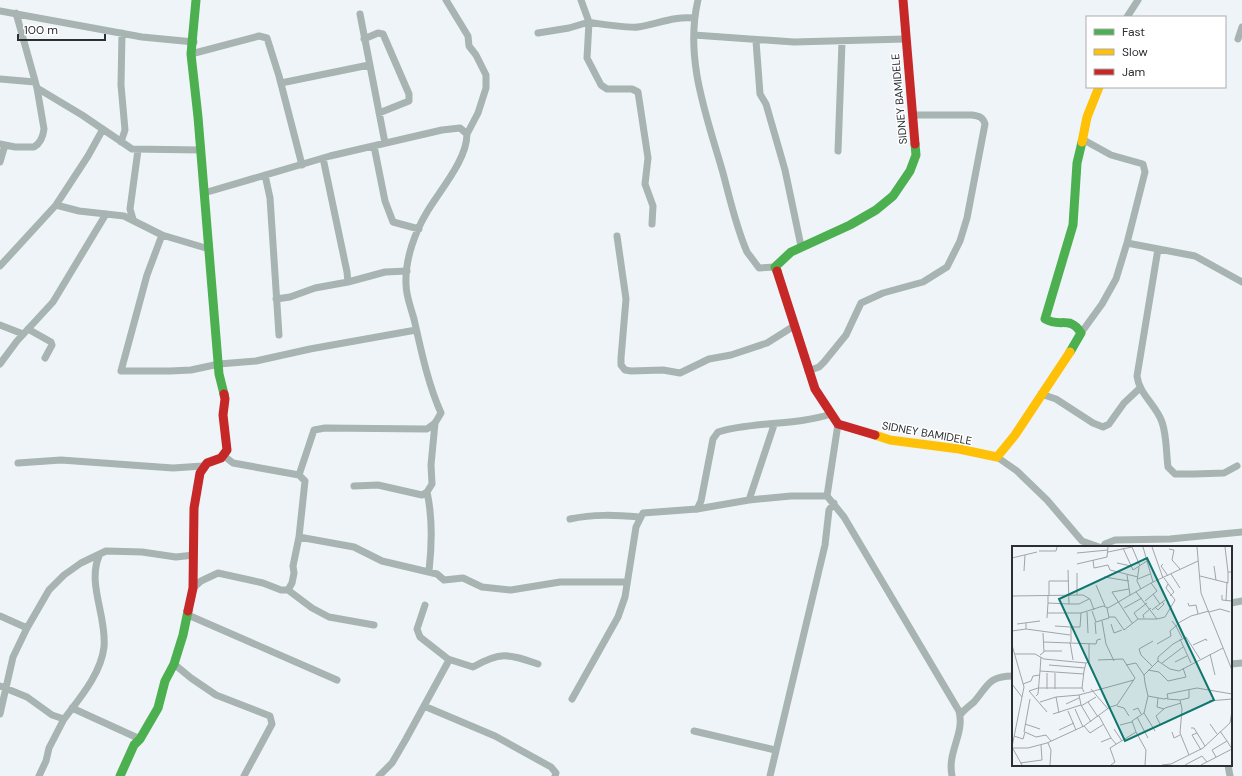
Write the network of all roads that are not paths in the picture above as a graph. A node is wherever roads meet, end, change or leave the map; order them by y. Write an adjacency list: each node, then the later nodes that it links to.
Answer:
1 (196, 0): 22 (street)
2 (446, 0): 36 (street)
3 (581, 0): 12 (street)
4 (698, 0): 11 (street)
5 (903, 0): 19 (street, SIDNEY BAMIDELE)
6 (1138, 0): 10 (street)
7 (0, 11): 8 (street)
8 (16, 13): 14 (street); 29 (street)
9 (360, 14): 18 (street)
10 (1128, 16)
11 (694, 18): 12 (street); 17 (street)
12 (589, 22): 15 (street); 55 (street)
13 (1242, 27): 20 (street)
14 (122, 33): 16 (street); 24 (street)
15 (538, 34)
16 (132, 35): 22 (street); 24 (street)
17 (694, 35): 21 (street); 64 (street)
18 (364, 39): 26 (street); 33 (street)
19 (905, 39): 23 (street); 34 (street, SIDNEY BAMIDELE)
20 (1238, 39)
21 (756, 41): 23 (street); 60 (street)
22 (194, 42): 25 (street)
23 (842, 42): 44 (street)
24 (121, 48): 37 (street)
25 (192, 54): 28 (street); 43 (street)
26 (368, 65): 28 (street); 33 (street)
27 (0, 79): 29 (street)
28 (281, 83): 47 (street)
29 (36, 85): 31 (street); 32 (street)
30 (1099, 88): 38 (street)
31 (49, 96): 32 (street); 35 (street)
32 (40, 102): 40 (street)
33 (379, 113): 39 (street)
34 (913, 115): 60 (street, SIDNEY BAMIDELE); 78 (street)
35 (103, 129): 37 (street); 50 (street)
36 (467, 130): 39 (street); 56 (street)
37 (121, 139): 42 (street)
38 (1082, 139): 59 (street); 73 (street)
39 (385, 143): 41 (street)
40 (3, 145): 46 (street)
41 (374, 146): 45 (street); 56 (street)
42 (138, 150): 43 (street); 51 (street)
43 (201, 150): 49 (street)
44 (838, 151)
45 (324, 158): 47 (street); 66 (street)
46 (0, 162)
47 (302, 164): 48 (street)
48 (265, 175): 49 (street); 68 (street)
49 (204, 193): 61 (street)
50 (56, 205): 52 (street); 63 (street)
51 (130, 209): 53 (street); 54 (street)
52 (106, 214): 53 (street); 72 (street)
53 (124, 216): 54 (street)
54 (132, 219): 57 (street)
55 (652, 224)
56 (419, 229): 65 (street)
57 (162, 235): 61 (street); 77 (street)
58 (617, 236): 70 (street)
59 (1127, 243): 62 (street); 73 (street)
60 (801, 246): 64 (street, SIDNEY BAMIDELE)
61 (210, 249): 77 (street)
62 (1158, 249): 67 (street); 79 (street)
63 (0, 266)
64 (775, 267): 70 (street)
65 (407, 271): 66 (street); 71 (street)
66 (348, 282): 68 (street)
67 (1242, 282)
68 (276, 299): 74 (street)
69 (0, 325): 72 (street)
70 (794, 326): 78 (street)
71 (416, 330): 77 (street); 82 (street)
72 (26, 332): 75 (street); 76 (street)
73 (1081, 333): 80 (street)
74 (278, 336)
75 (45, 358)
76 (0, 364)
77 (218, 364): 85 (street)
78 (808, 371): 81 (street)
79 (1140, 388): 80 (street); 89 (street)
80 (1041, 394): 86 (street)
81 (831, 414): 83 (street); 84 (street)
82 (435, 423): 90 (street); 92 (street)
83 (838, 424): 86 (street, SIDNEY BAMIDELE); 93 (street)
84 (774, 425): 94 (street); 95 (street)
85 (224, 456): 88 (street); 90 (street)
86 (997, 457): 103 (street)
87 (18, 463): 88 (street)
88 (203, 466): 105 (street)
89 (1237, 466)
90 (299, 475): 102 (street)
91 (354, 486): 92 (street)
92 (427, 492): 107 (street)
93 (827, 496): 94 (street); 96 (street)
94 (749, 500): 97 (street)
95 (701, 501): 97 (street); 98 (street)
96 (834, 504): 130 (street); 134 (street)
97 (706, 508): 98 (street)
98 (697, 509): 99 (street)
99 (640, 517): 100 (street); 109 (street)
100 (570, 519)
101 (1242, 532): 104 (street)
102 (299, 537): 107 (street); 110 (street)
103 (1096, 546)
104 (1104, 546)
105 (194, 555): 106 (street); 108 (street)
106 (99, 556): 117 (street); 128 (street)
107 (429, 571): 109 (street)
108 (197, 579): 110 (street); 114 (street)
109 (626, 582): 126 (street)
110 (288, 590): 116 (street)
111 (1242, 601): 112 (street)
112 (1232, 603)
113 (425, 605): 118 (street)
114 (188, 615): 120 (street); 124 (street)
115 (0, 616): 117 (street)
116 (374, 625)
117 (27, 628): 125 (street)
118 (448, 659): 121 (street); 127 (street)
119 (1242, 663): 122 (street)
120 (174, 664): 133 (street); 138 (street)
121 (538, 664)
122 (1232, 664)
123 (1012, 676): 130 (street)
124 (337, 680)
125 (2, 686): 129 (street); 131 (street)
126 (572, 699)
127 (424, 706): 139 (street); 140 (street)
128 (72, 708): 131 (street); 133 (street)
129 (0, 714)
130 (960, 715): 142 (street)
131 (64, 719): 136 (street)
132 (694, 731): 134 (street)
133 (140, 739): 137 (street)
134 (775, 750): 141 (street)
135 (1228, 766): 143 (street)
136 (39, 776)
137 (120, 776)
138 (244, 776)
139 (379, 776)
140 (555, 776)
141 (770, 776)
142 (952, 776)
143 (1230, 776)

